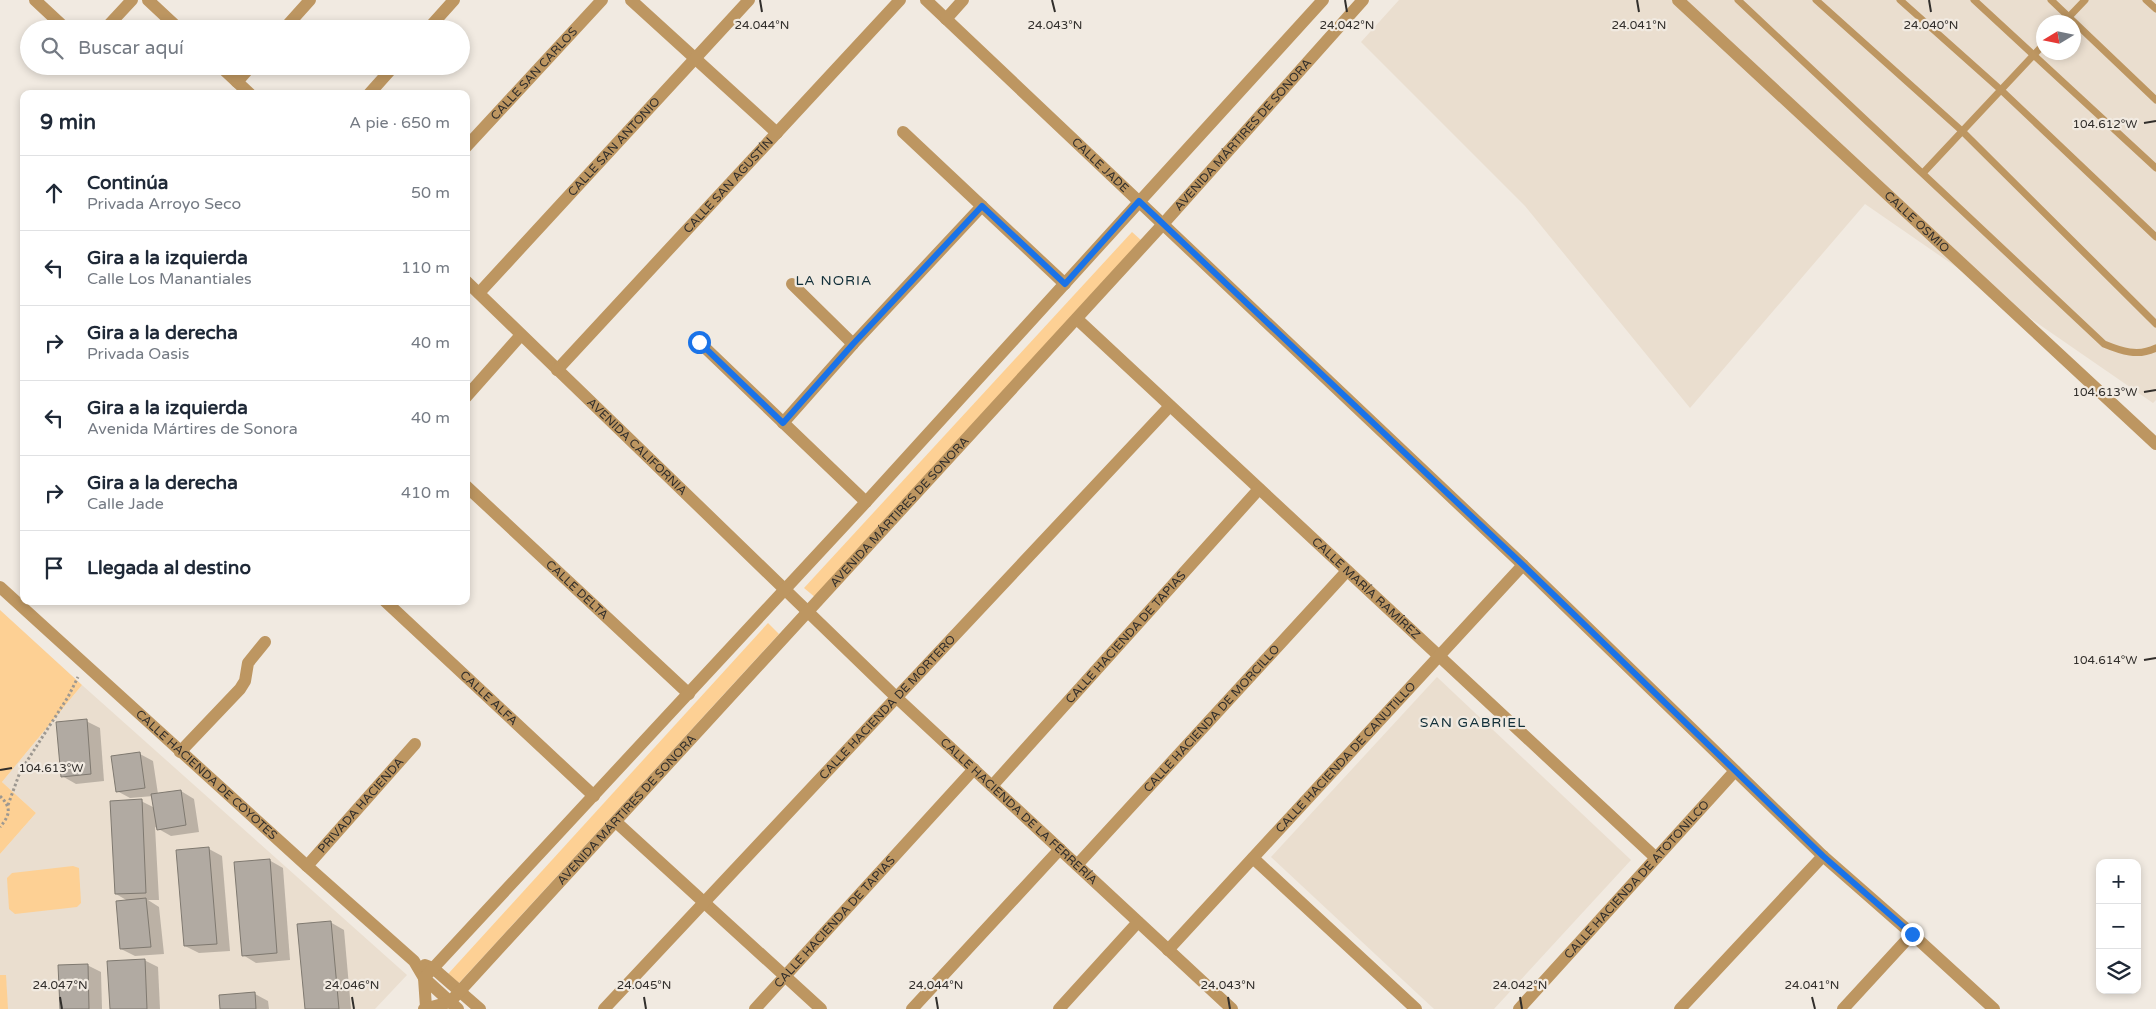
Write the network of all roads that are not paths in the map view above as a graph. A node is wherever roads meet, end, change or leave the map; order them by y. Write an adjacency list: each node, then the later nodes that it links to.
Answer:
1 (35, 0): 26 (street)
2 (132, 0): 27 (street)
3 (310, 0): 29 (street)
4 (454, 0): 30 (street)
5 (602, 0): 46 (street, CALLE SAN CARLOS)
6 (631, 0): 34 (street)
7 (749, 0): 34 (street, CALLE SAN ANTONIO)
8 (900, 0): 45 (street, CALLE SAN AGUSTÍN)
9 (926, 0): 25 (street, CALLE JADE)
10 (963, 0): 25 (street)
11 (1363, 0): 51 (street, AVENIDA MÁRTIRES DE SONORA)
12 (1678, 0): 67 (street, CALLE OSMIO)
13 (1738, 0): 48 (lane)
14 (1816, 0): 43 (lane)
15 (1900, 0): 41 (lane)
16 (1974, 0): 33 (lane)
17 (2051, 0): 23 (lane)
18 (2084, 0): 24 (lane)
19 (2146, 0): 22 (lane)
20 (152, 1): 28 (street)
21 (1316, 2): 49 (street)
22 (2156, 9)
23 (2062, 15)
24 (2070, 15)
25 (946, 19): 49 (street, CALLE JADE)
26 (56, 20)
27 (113, 20)
28 (170, 20)
29 (292, 20)
30 (436, 20)
31 (2081, 33): 42 (lane)
32 (2036, 52): 33 (lane)
33 (2033, 55): 41 (lane); 47 (lane)
34 (696, 58): 45 (street); 56 (street, CALLE SAN ANTONIO)
35 (230, 75): 38 (street)
36 (243, 75): 38 (street)
37 (386, 75): 40 (street)
38 (237, 82): 39 (street)
39 (246, 90)
40 (373, 90)
41 (2001, 90): 43 (lane); 52 (lane)
42 (2156, 100)
43 (1962, 131): 48 (lane); 58 (lane)
44 (903, 132): 50 (street)
45 (777, 133): 63 (street, CALLE SAN AGUSTÍN)
46 (470, 143)
47 (2156, 168)
48 (1923, 173): 62 (lane)
49 (1139, 201): 51 (street, CALLE JADE); 55 (street)
50 (982, 206): 55 (street); 61 (street)
51 (1164, 223): 57 (street, AVENIDA MÁRTIRES DE SONORA); 71 (street, CALLE JADE)
52 (2156, 237)
53 (470, 284): 56 (street, AVENIDA CALIFORNIA)
54 (792, 284): 61 (street)
55 (1065, 284): 70 (street)
56 (480, 293): 59 (street, AVENIDA CALIFORNIA)
57 (1077, 319): 65 (street, CALLE MARÍA RAMÍREZ); 76 (street, AVENIDA MÁRTIRES DE SONORA)
58 (2156, 324)
59 (521, 335): 63 (street, AVENIDA CALIFORNIA); 64 (street)
60 (699, 342): 66 (street)
61 (853, 344): 66 (street)
62 (2156, 348)
63 (557, 370): 74 (street, AVENIDA CALIFORNIA)
64 (470, 392)
65 (1170, 406): 68 (street, CALLE MARÍA RAMÍREZ); 80 (street, CALLE HACIENDA DE MORTERO)
66 (783, 423): 70 (street)
67 (2156, 444)
68 (1259, 489): 72 (street, CALLE MARÍA RAMÍREZ); 85 (street, CALLE HACIENDA DE TAPIAS)
69 (470, 490): 79 (street, CALLE DELTA)
70 (866, 502): 74 (street)
71 (1523, 565): 78 (street, CALLE HACIENDA DE CANUTILLO); 84 (street, CALLE JADE)
72 (1347, 571): 78 (street, CALLE MARÍA RAMÍREZ); 93 (street, CALLE HACIENDA DE MORCILLO)
73 (0, 587): 82 (street, CALLE HACIENDA DE COYOTES)
74 (785, 590): 76 (street, AVENIDA CALIFORNIA); 79 (street)
75 (389, 605): 86 (street, CALLE ALFA)
76 (807, 612): 80 (street, CALLE HACIENDA DE LA FERRERÍA); 87 (street, AVENIDA MÁRTIRES DE SONORA)
77 (265, 642): 82 (street)
78 (1438, 656): 90 (street, CALLE HACIENDA DE CANUTILLO); 91 (street, CALLE MARÍA RAMÍREZ)
79 (689, 694): 86 (street)
80 (897, 698): 83 (street, CALLE HACIENDA DE LA FERRERÍA); 94 (street, CALLE HACIENDA DE MORTERO)
81 (415, 744): 92 (street, PRIVADA HACIENDA)
82 (180, 752): 92 (street, CALLE HACIENDA DE COYOTES)
83 (974, 770): 85 (street, CALLE HACIENDA DE LA FERRERÍA); 100 (street, CALLE HACIENDA DE TAPIAS)
84 (1735, 772): 89 (street, CALLE JADE); 91 (street, CALLE HACIENDA DE ATOTONILCO)
85 (992, 786): 88 (street, CALLE HACIENDA DE LA FERRERÍA)
86 (594, 796): 99 (street)
87 (616, 822): 94 (street); 102 (street, AVENIDA MÁRTIRES DE SONORA)
88 (1060, 849): 93 (street, CALLE HACIENDA DE LA FERRERÍA); 110 (street)
89 (1823, 856): 96 (street, CALLE JADE); 115 (street)
90 (1253, 858): 97 (street, CALLE HACIENDA DE CANUTILLO); 113 (street)
91 (1656, 858): 114 (street, CALLE HACIENDA DE ATOTONILCO)
92 (306, 866): 98 (street, CALLE HACIENDA DE COYOTES)
93 (1077, 866): 95 (street, CALLE HACIENDA DE LA FERRERÍA)
94 (703, 901): 100 (street); 107 (street, CALLE HACIENDA DE MORTERO)
95 (1138, 922): 97 (street, CALLE HACIENDA DE LA FERRERÍA); 111 (street)
96 (1912, 934): 116 (street); 117 (street, CALLE JADE)
97 (1168, 950): 103 (street, CALLE HACIENDA DE LA FERRERÍA)
98 (414, 961): 99 (street, CALLE HACIENDA DE COYOTES); 101 (street, CALLE HACIENDA DE COYOTES)
99 (434, 968): 101 (street); 102 (street, CALLE HACIENDA DE COYOTES)
100 (785, 976): 108 (street, CALLE HACIENDA DE TAPIAS); 109 (street)
101 (424, 978): 104 (street, CALLE HACIENDA DE COYOTES); 105 (street)
102 (460, 991): 104 (street, AVENIDA MÁRTIRES DE SONORA); 106 (street, CALLE HACIENDA DE COYOTES)
103 (1217, 1004): 112 (street, CALLE HACIENDA DE LA FERRERÍA)
104 (454, 1005): 105 (street)
105 (425, 1008)
106 (480, 1009)
107 (604, 1009)
108 (755, 1009)
109 (821, 1009)
110 (912, 1009)
111 (1059, 1009)
112 (1232, 1009)
113 (1416, 1009)
114 (1518, 1009)
115 (1680, 1009)
116 (1843, 1009)
117 (1994, 1009)

